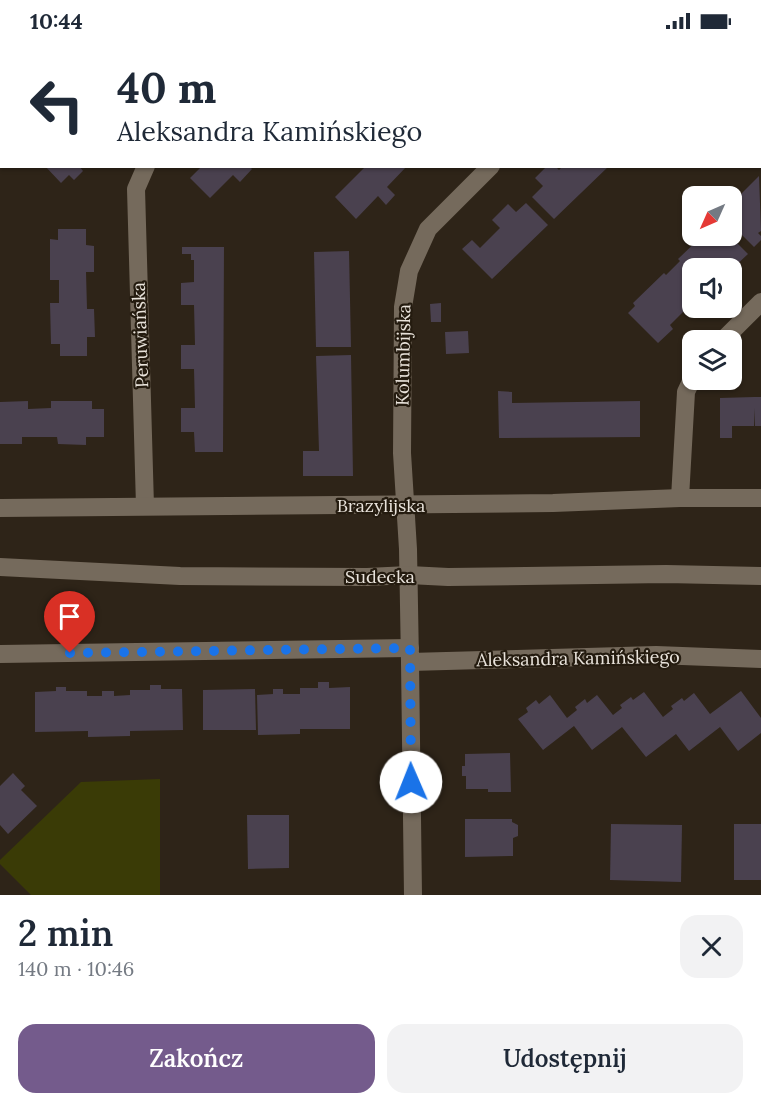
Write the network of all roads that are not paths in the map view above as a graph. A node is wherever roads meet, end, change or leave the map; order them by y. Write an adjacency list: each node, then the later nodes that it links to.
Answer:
1 (145, 168): 9 (street, Peruwiańska)
2 (489, 168): 8 (street, Kolumbijska)
3 (761, 302): 4 (street)
4 (733, 330)
5 (687, 390): 6 (street)
6 (680, 498): 7 (street, Brazylijska); 8 (street, Brazylijska)
7 (761, 498)
8 (405, 505): 9 (street, Brazylijska); 12 (street, Kolumbijska)
9 (145, 506): 10 (street, Brazylijska)
10 (0, 508)
11 (0, 567): 12 (street, Sudecka)
12 (409, 575): 13 (street, Sudecka); 15 (street)
13 (761, 576)
14 (0, 654): 15 (street, Aleksandra Kamińskiego)
15 (410, 655): 16 (street, Aleksandra Kamińskiego); 17 (street)
16 (761, 659)
17 (412, 895)

